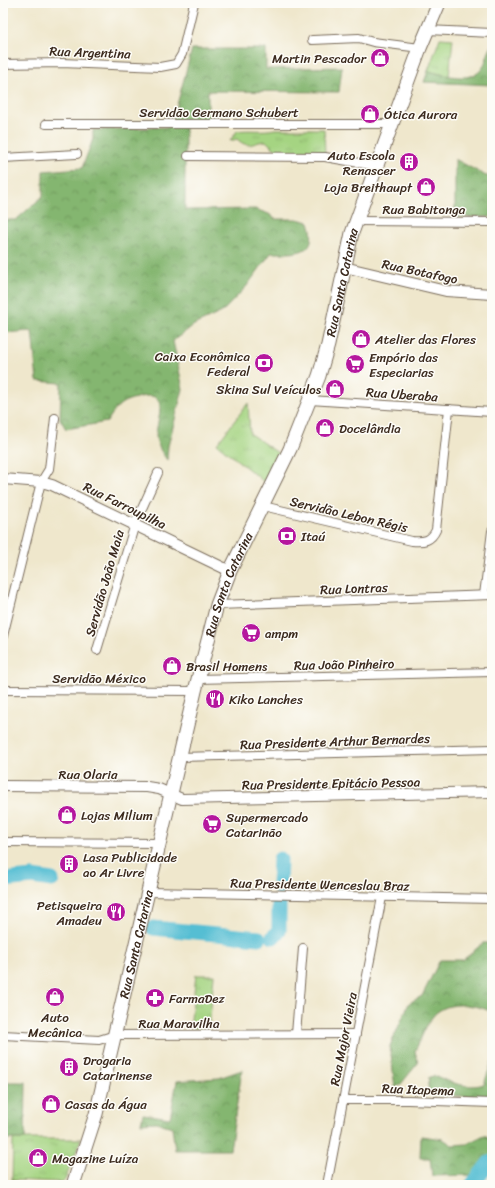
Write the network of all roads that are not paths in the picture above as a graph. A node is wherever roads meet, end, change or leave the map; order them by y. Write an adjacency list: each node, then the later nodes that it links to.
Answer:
1 (194, 3): 7 (street, Rua Argentina)
2 (439, 3): 3 (main road, Rua Santa Catarina)
3 (427, 30): 4 (street); 6 (main road, Rua Santa Catarina)
4 (492, 33)
5 (312, 40): 6 (street)
6 (420, 48): 9 (main road, Rua Santa Catarina)
7 (3, 64)
8 (46, 124): 9 (street, Servidão Germano Schubert)
9 (392, 124): 13 (main road, Rua Santa Catarina)
10 (77, 154): 12 (street)
11 (188, 156): 13 (street)
12 (3, 158)
13 (377, 166): 14 (main road, Rua Santa Catarina)
14 (356, 221): 15 (street, Rua Babitonga); 16 (main road, Rua Santa Catarina)
15 (492, 222)
16 (344, 267): 17 (street, Rua Botafogo); 18 (main road, Rua Santa Catarina)
17 (492, 294)
18 (310, 400): 19 (street, Rua Uberaba); 25 (main road, Rua Santa Catarina)
19 (449, 409): 20 (street, Rua Uberaba); 25 (street, Servidão Lebon Régis)
20 (492, 412)
21 (55, 418): 24 (street)
22 (158, 473): 26 (street, Servidão João Maia)
23 (3, 479): 24 (street, Rua Farroupilha)
24 (41, 482): 26 (street, Rua Farroupilha); 31 (street)
25 (263, 506): 28 (main road, Rua Santa Catarina)
26 (134, 524): 28 (street, Rua Farroupilha); 32 (street, Servidão João Maia)
27 (492, 531): 29 (street)
28 (230, 571): 30 (main road, Rua Santa Catarina)
29 (488, 595): 30 (street, Rua Lontras)
30 (217, 605): 34 (main road, Rua Santa Catarina)
31 (3, 636)
32 (97, 650)
33 (492, 672): 34 (street, Rua João Pinheiro)
34 (196, 685): 35 (street, Servidão México); 37 (main road, Rua Santa Catarina)
35 (3, 690)
36 (492, 749): 37 (street, Rua Presidente Arthur Bernardes)
37 (179, 757): 40 (main road, Rua Santa Catarina)
38 (3, 786): 40 (street, Rua Olaria)
39 (492, 792): 40 (street, Rua Presidente Epitácio Pessoa)
40 (170, 795): 42 (main road, Rua Santa Catarina)
41 (3, 842): 42 (street)
42 (159, 843): 43 (main road, Rua Santa Catarina)
43 (148, 892): 44 (street, Rua Presidente Wenceslau Braz); 50 (main road, Rua Santa Catarina)
44 (382, 897): 45 (street, Rua Presidente Wenceslau Braz); 49 (street, Rua Major Vieira)
45 (492, 899)
46 (303, 948): 48 (street)
47 (3, 1034): 50 (street, Rua Maravilha)
48 (296, 1034): 49 (street, Rua Maravilha); 50 (street, Rua Maravilha)
49 (356, 1034): 51 (street, Rua Major Vieira)
50 (115, 1036): 53 (main road, Rua Santa Catarina)
51 (343, 1100): 52 (street, Rua Itapema); 54 (street, Rua Major Vieira)
52 (492, 1103)
53 (73, 1185)
54 (327, 1185)

